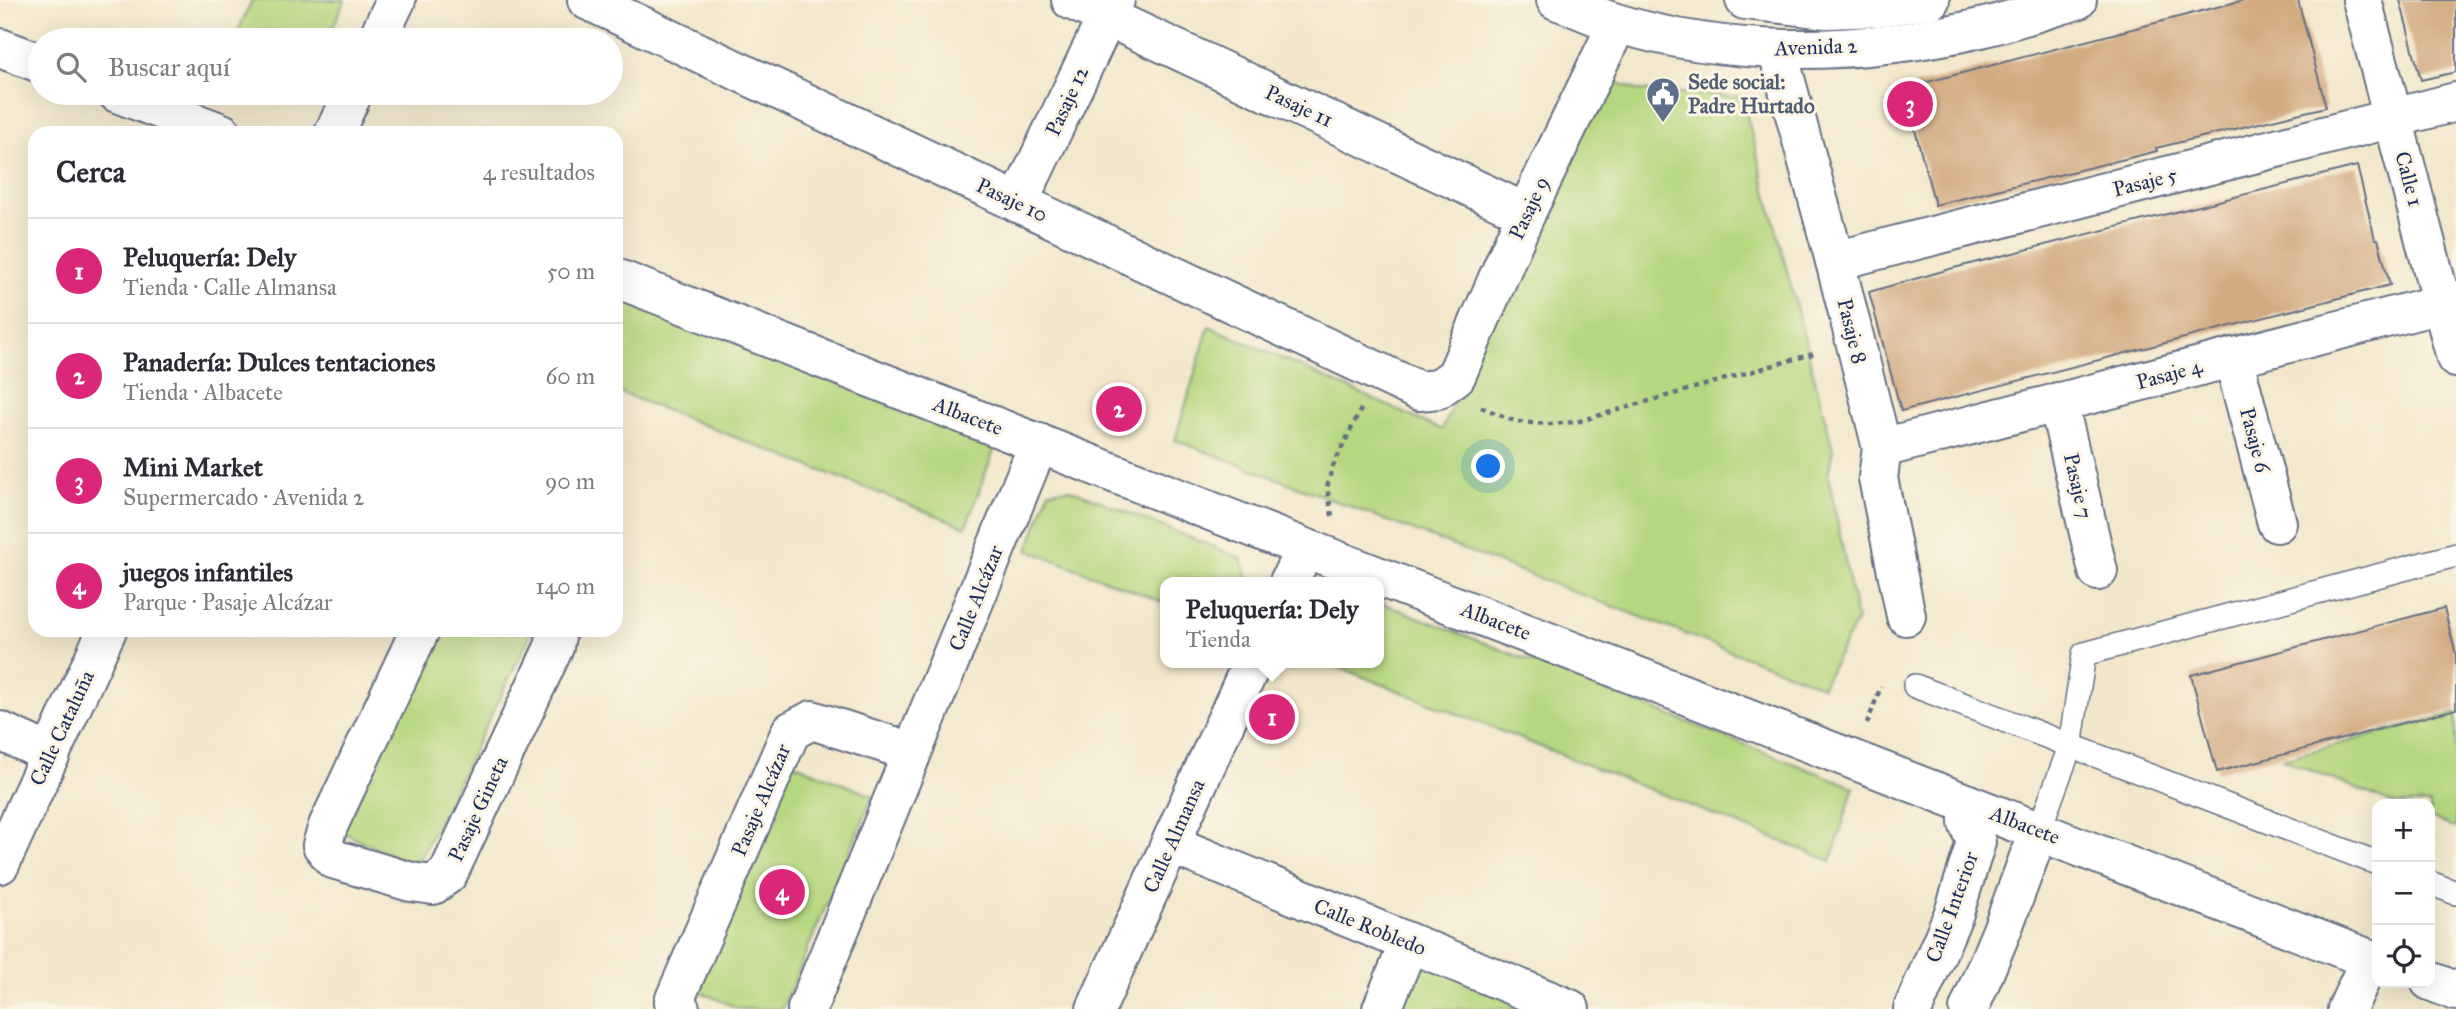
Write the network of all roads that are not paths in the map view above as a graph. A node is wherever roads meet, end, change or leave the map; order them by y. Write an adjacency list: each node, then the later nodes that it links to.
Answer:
1 (396, 0): 11 (street)
2 (587, 0): 21 (street, Pasaje 10)
3 (1071, 0): 9 (street, Pasaje 11)
4 (1556, 0): 10 (street, Avenida 2)
5 (1745, 0): 6 (street, Avenida 2)
6 (1930, 0)
7 (2077, 0): 13 (street, Avenida 2)
8 (2362, 0): 18 (street, Calle 1)
9 (1111, 8): 21 (street, Pasaje 12); 22 (street, Pasaje 11)
10 (1616, 23): 13 (street, Avenida 2); 22 (street, Pasaje 9)
11 (383, 28)
12 (0, 48): 14 (street)
13 (1777, 49): 23 (street, Pasaje 8)
14 (28, 58)
15 (2456, 102): 18 (street, Pasaje 5)
16 (148, 105): 19 (street)
17 (347, 105): 20 (street)
18 (2393, 118): 23 (street, Pasaje 5); 25 (street, Calle 1)
19 (204, 126)
20 (337, 126)
21 (1018, 203): 28 (street, Pasaje 10)
22 (1526, 213): 28 (street, Pasaje 9)
23 (1835, 261): 31 (street, Pasaje 8)
24 (623, 281): 30 (street, Albacete)
25 (2449, 302): 26 (street, Pasaje 4); 27 (street, Calle 1)
26 (2233, 357): 29 (street, Pasaje 4); 32 (street, Pasaje 6)
27 (2456, 358)
28 (1438, 389)
29 (2058, 402): 31 (street, Pasaje 4); 35 (street, Pasaje 7)
30 (1039, 443): 33 (street, Albacete); 47 (street, Calle Alcázar)
31 (1882, 448): 39 (street, Pasaje 8)
32 (2277, 523)
33 (1314, 551): 36 (street); 37 (street, Albacete)
34 (2456, 555): 46 (lane)
35 (2098, 570)
36 (1293, 577)
37 (1381, 577)
38 (1384, 578): 49 (street, Albacete)
39 (1906, 616)
40 (104, 637): 48 (street, Calle Cataluña)
41 (417, 637): 42 (street, Pasaje Gineta)
42 (556, 637)
43 (1250, 668): 51 (street, Calle Almansa)
44 (1915, 686): 46 (lane)
45 (0, 731): 48 (street)
46 (2070, 747): 50 (lane); 52 (lane)
47 (912, 752): 61 (street, Pasaje Alcázar); 62 (street)
48 (51, 754): 53 (street, Calle Cataluña)
49 (1968, 804): 50 (street, Albacete); 66 (street, Calle Interior)
50 (2039, 830): 57 (street, Albacete); 67 (street)
51 (1170, 844): 56 (street, Calle Robledo); 63 (street, Calle Almansa)
52 (2374, 862)
53 (0, 864)
54 (2435, 885): 55 (lane)
55 (2456, 893)
56 (1409, 943): 64 (street); 65 (street, Calle Robledo)
57 (2372, 961)
58 (2372, 963): 68 (street)
59 (2435, 983): 60 (street)
60 (2456, 991)
61 (680, 1009)
62 (807, 1009)
63 (1096, 1009)
64 (1382, 1009)
65 (1570, 1009)
66 (1913, 1009)
67 (1969, 1009)
68 (2347, 1009)

